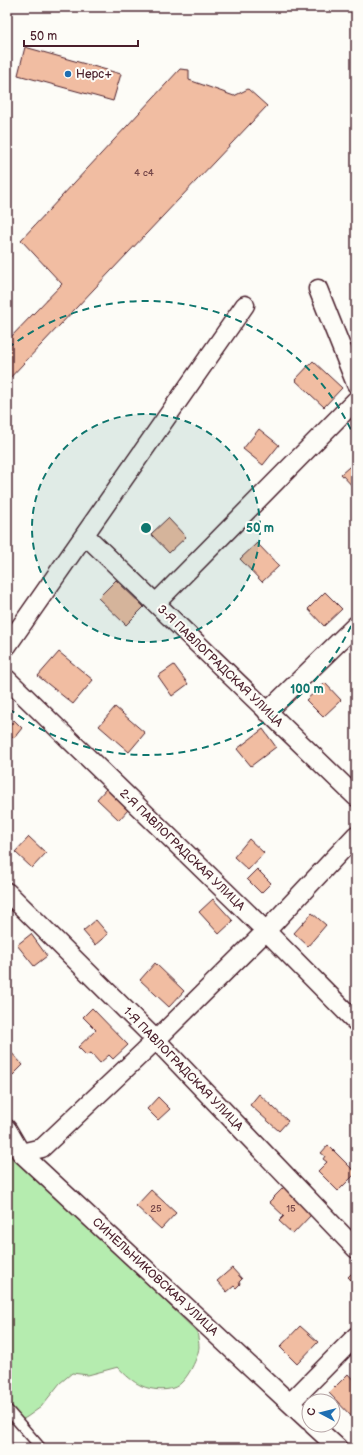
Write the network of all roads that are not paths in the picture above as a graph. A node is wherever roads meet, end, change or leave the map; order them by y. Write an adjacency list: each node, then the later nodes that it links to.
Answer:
1 (318, 289): 3 (street)
2 (245, 305): 5 (street)
3 (356, 384)
4 (356, 400): 6 (street)
5 (85, 535): 6 (street, 3-Я ПАВЛОГРАДСКАЯ УЛИЦА); 8 (street)
6 (156, 603): 10 (street, 3-Я ПАВЛОГРАДСКАЯ УЛИЦА)
7 (356, 625): 10 (street)
8 (7, 646)
9 (7, 679): 14 (street, 2-Я ПАВЛОГРАДСКАЯ УЛИЦА)
10 (268, 712): 11 (street, 3-Я ПАВЛОГРАДСКАЯ УЛИЦА)
11 (356, 797)
12 (356, 835): 14 (street)
13 (7, 892): 16 (street, 1-Я ПАВЛОГРАДСКАЯ УЛИЦА)
14 (266, 931): 15 (street, 2-Я ПАВЛОГРАДСКАЯ УЛИЦА); 16 (street)
15 (356, 1022)
16 (156, 1040): 18 (street); 19 (street, 1-Я ПАВЛОГРАДСКАЯ УЛИЦА)
17 (7, 1129): 18 (street, СИНЕЛЬНИКОВСКАЯ УЛИЦА)
18 (21, 1153): 21 (street, СИНЕЛЬНИКОВСКАЯ УЛИЦА)
19 (356, 1249)
20 (356, 1336): 21 (street)
21 (290, 1403): 23 (street, СИНЕЛЬНИКОВСКАЯ УЛИЦА)
22 (7, 1409): 25 (lane)
23 (301, 1413)
24 (322, 1433): 26 (street)
25 (41, 1448)
26 (338, 1448)

